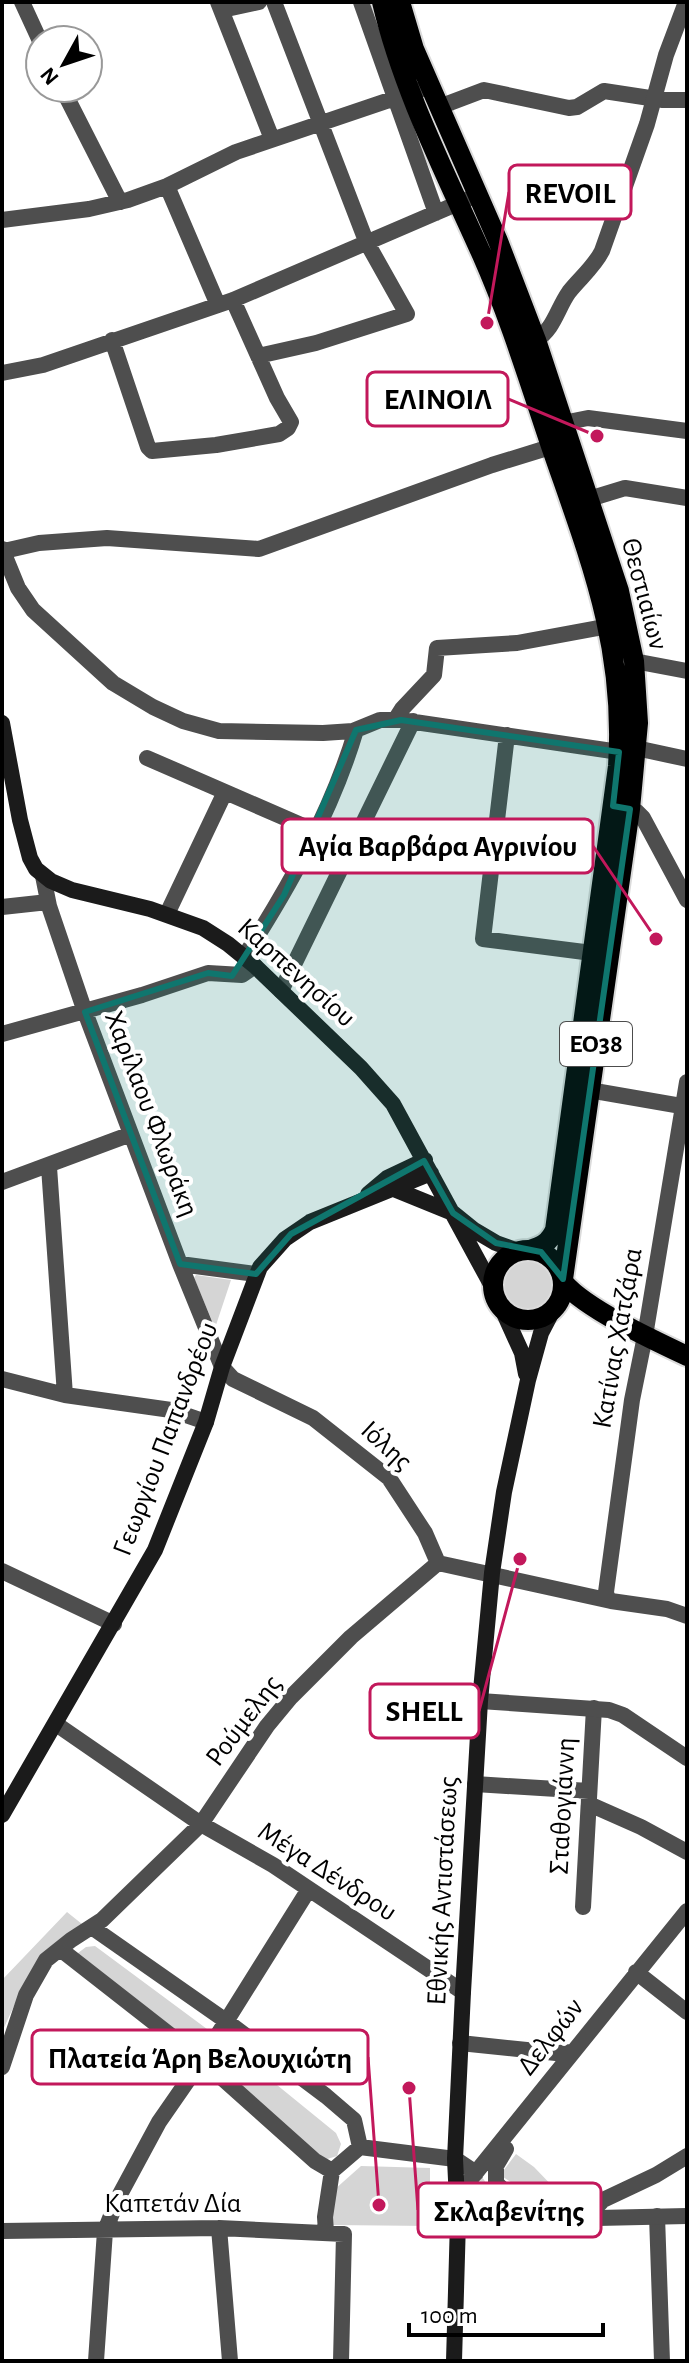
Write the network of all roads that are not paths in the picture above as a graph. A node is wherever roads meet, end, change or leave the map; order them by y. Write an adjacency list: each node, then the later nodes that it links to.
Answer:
1 (22, 2): 9 (street)
2 (259, 2): 8 (street)
3 (274, 2): 15 (street)
4 (361, 2): 10 (street)
5 (382, 2): 10 (main road, Θεστιαίων / ΕΟ38)
6 (400, 2): 10 (main road, Θεστιαίων / ΕΟ38)
7 (686, 2): 11 (street)
8 (220, 6): 16 (street)
9 (32, 24)
10 (412, 93): 14 (main road, Θεστιαίων / ΕΟ38); 15 (street); 20 (main road, Θεστιαίων / ΕΟ38); 21 (street)
11 (654, 98): 12 (street); 14 (street); 27 (street)
12 (687, 100)
13 (70, 104): 19 (street)
14 (439, 107): 18 (main road, Θεστιαίων / ΕΟ38)
15 (319, 123): 16 (street); 23 (street)
16 (272, 139): 17 (street)
17 (167, 186): 19 (street); 25 (street)
18 (477, 195): 20 (street); 24 (main road, Θεστιαίων / ΕΟ38)
19 (120, 202): 22 (street)
20 (458, 205): 21 (street); 24 (main road, Θεστιαίων / ΕΟ38)
21 (436, 213): 23 (street)
22 (2, 220)
23 (366, 241): 25 (street); 28 (street)
24 (506, 287): 27 (main road, Θεστιαίων / ΕΟ38); 31 (main road, Θεστιαίων / ΕΟ38)
25 (226, 302): 26 (street); 28 (street)
26 (112, 340): 28 (street); 29 (street)
27 (536, 340): 31 (main road, Θεστιαίων / ΕΟ38)
28 (258, 356)
29 (2, 373)
30 (687, 431): 31 (street)
31 (561, 437): 33 (main road, Θεστιαίων / ΕΟ38); 34 (street); 35 (main road, Θεστιαίων / ΕΟ38)
32 (687, 498): 33 (street)
33 (589, 499): 36 (main road, Θεστιαίων / ΕΟ38)
34 (3, 550): 41 (street)
35 (609, 626): 38 (street); 43 (main road, Θεστιαίων / ΕΟ38)
36 (634, 661): 37 (street); 43 (main road, Θεστιαίων / ΕΟ38)
37 (687, 671)
38 (395, 720): 39 (street); 41 (street)
39 (413, 721): 42 (street); 56 (street)
40 (2, 723): 49 (main road)
41 (356, 730): 48 (street)
42 (507, 735): 43 (street); 54 (street)
43 (627, 750): 45 (street); 47 (main road, Θεστιαίων / ΕΟ38)
44 (147, 758): 46 (street)
45 (687, 759)
46 (225, 792): 48 (street); 53 (street)
47 (621, 808): 50 (street); 54 (main road, Θεστιαίων / ΕΟ38); 60 (main road, Θεστιαίων / ΕΟ38)
48 (315, 831): 55 (street)
49 (43, 876): 51 (street, Χαρίλαου Φλωράκη); 53 (main road, Καρπενησίου)
50 (685, 889)
51 (48, 902): 52 (street); 57 (street, Χαρίλαου Φλωράκη)
52 (2, 907)
53 (167, 914): 55 (main road, Καρπενησίου)
54 (592, 953): 69 (main road, Θεστιαίων / ΕΟ38)
55 (250, 962): 56 (main road, Καρπενησίου); 57 (street)
56 (281, 991): 64 (main road, Καρπενησίου)
57 (85, 1012): 58 (street); 62 (street, Χαρίλαου Φλωράκη)
58 (2, 1034)
59 (687, 1082): 61 (street, Κατίνας Χατζάρα)
60 (589, 1090): 61 (street); 73 (main road, Θεστιαίων / ΕΟ38)
61 (685, 1107): 75 (street, Κατίνας Χατζάρα)
62 (131, 1134): 63 (street); 70 (street, Χαρίλαου Φλωράκη)
63 (49, 1167): 65 (street); 80 (street)
64 (428, 1167): 66 (main road); 67 (main road); 68 (main road, Καρπενησίου)
65 (2, 1182)
66 (394, 1189): 67 (main road); 68 (main road)
67 (360, 1200): 71 (main road, Γεωργίου Παπανδρέου)
68 (453, 1213): 69 (main road, Καρπενησίου); 72 (main road, Καρπενησίου)
69 (524, 1250): 72 (main road, ΕΟ38); 73 (main road)
70 (180, 1264): 71 (street); 77 (street, Χαρίλαου Φλωράκη)
71 (256, 1274): 77 (main road, Γεωργίου Παπανδρέου)
72 (493, 1288): 74 (main road)
73 (560, 1293): 74 (main road); 75 (main road); 79 (main road, Εθνικής Αντιστάσεως)
74 (502, 1309): 79 (main road, Εθνικής Αντιστάσεως)
75 (645, 1336): 76 (main road); 85 (street, Κατίνας Χατζάρα)
76 (687, 1356)
77 (222, 1367): 81 (main road, Γεωργίου Παπανδρέου); 82 (street, Ιόλης)
78 (2, 1379): 80 (street)
79 (528, 1380): 84 (main road, Εθνικής Αντιστάσεως)
80 (65, 1395): 81 (street)
81 (206, 1422): 87 (main road, Γεωργίου Παπανδρέου)
82 (438, 1563): 84 (street); 95 (street, Ρούμελης)
83 (2, 1571): 87 (street)
84 (492, 1573): 85 (street); 88 (main road, Εθνικής Αντιστάσεως)
85 (611, 1601): 86 (street)
86 (687, 1616)
87 (114, 1624): 90 (main road, Γεωργίου Παπανδρέου)
88 (480, 1701): 89 (street); 92 (main road, Εθνικής Αντιστάσεως)
89 (594, 1708): 91 (street); 93 (street, Σταθογιάννη)
90 (56, 1724): 94 (main road, Γεωργίου Παπανδρέου); 95 (street, Μέγα Δένδρου)
91 (687, 1758)
92 (475, 1784): 93 (street); 103 (main road, Εθνικής Αντιστάσεως)
93 (589, 1797): 96 (street); 98 (street, Σταθογιάννη)
94 (2, 1815)
95 (201, 1824): 97 (street, Μέγα Δένδρου); 100 (street, Ρούμελης)
96 (687, 1852)
97 (309, 1889): 103 (street, Μέγα Δένδρου); 105 (street)
98 (583, 1907)
99 (687, 1911): 102 (street, Δελφών)
100 (98, 1924): 101 (street, Ρούμελης); 105 (street)
101 (60, 1949): 107 (street, Ρούμελης); 109 (street)
102 (636, 1972): 104 (street); 108 (street, Δελφών)
103 (463, 1992): 106 (main road, Εθνικής Αντιστάσεως)
104 (687, 2012)
105 (226, 2021): 109 (street); 112 (street)
106 (460, 2043): 108 (street); 114 (main road, Εθνικής Αντιστάσεως)
107 (5, 2046): 110 (street, Ρούμελης)
108 (572, 2052): 111 (street, Δελφών)
109 (202, 2060): 115 (street); 125 (street)
110 (2, 2067)
111 (544, 2089): 116 (street, Δελφών); 121 (street)
112 (360, 2147): 114 (street); 115 (street)
113 (687, 2156): 120 (street)
114 (455, 2159): 116 (street); 117 (main road, Εθνικής Αντιστάσεως)
115 (332, 2171): 126 (street)
116 (476, 2173): 117 (street, Δελφών)
117 (457, 2196): 122 (main road, Εθνικής Αντιστάσεως)
118 (657, 2216): 119 (street); 120 (street); 131 (street)
119 (687, 2216)
120 (587, 2217): 121 (street)
121 (554, 2220): 122 (street)
122 (458, 2221): 130 (main road, Εθνικής Αντιστάσεως)
123 (219, 2228): 125 (street, Καπετάν Δία); 126 (street, Καπετάν Δία); 128 (street)
124 (2, 2231): 125 (street, Καπετάν Δία)
125 (105, 2231): 127 (street)
126 (326, 2232): 129 (street, Καπετάν Δία)
127 (96, 2361)
128 (230, 2361)
129 (341, 2361)
130 (454, 2361)
131 (662, 2361)

